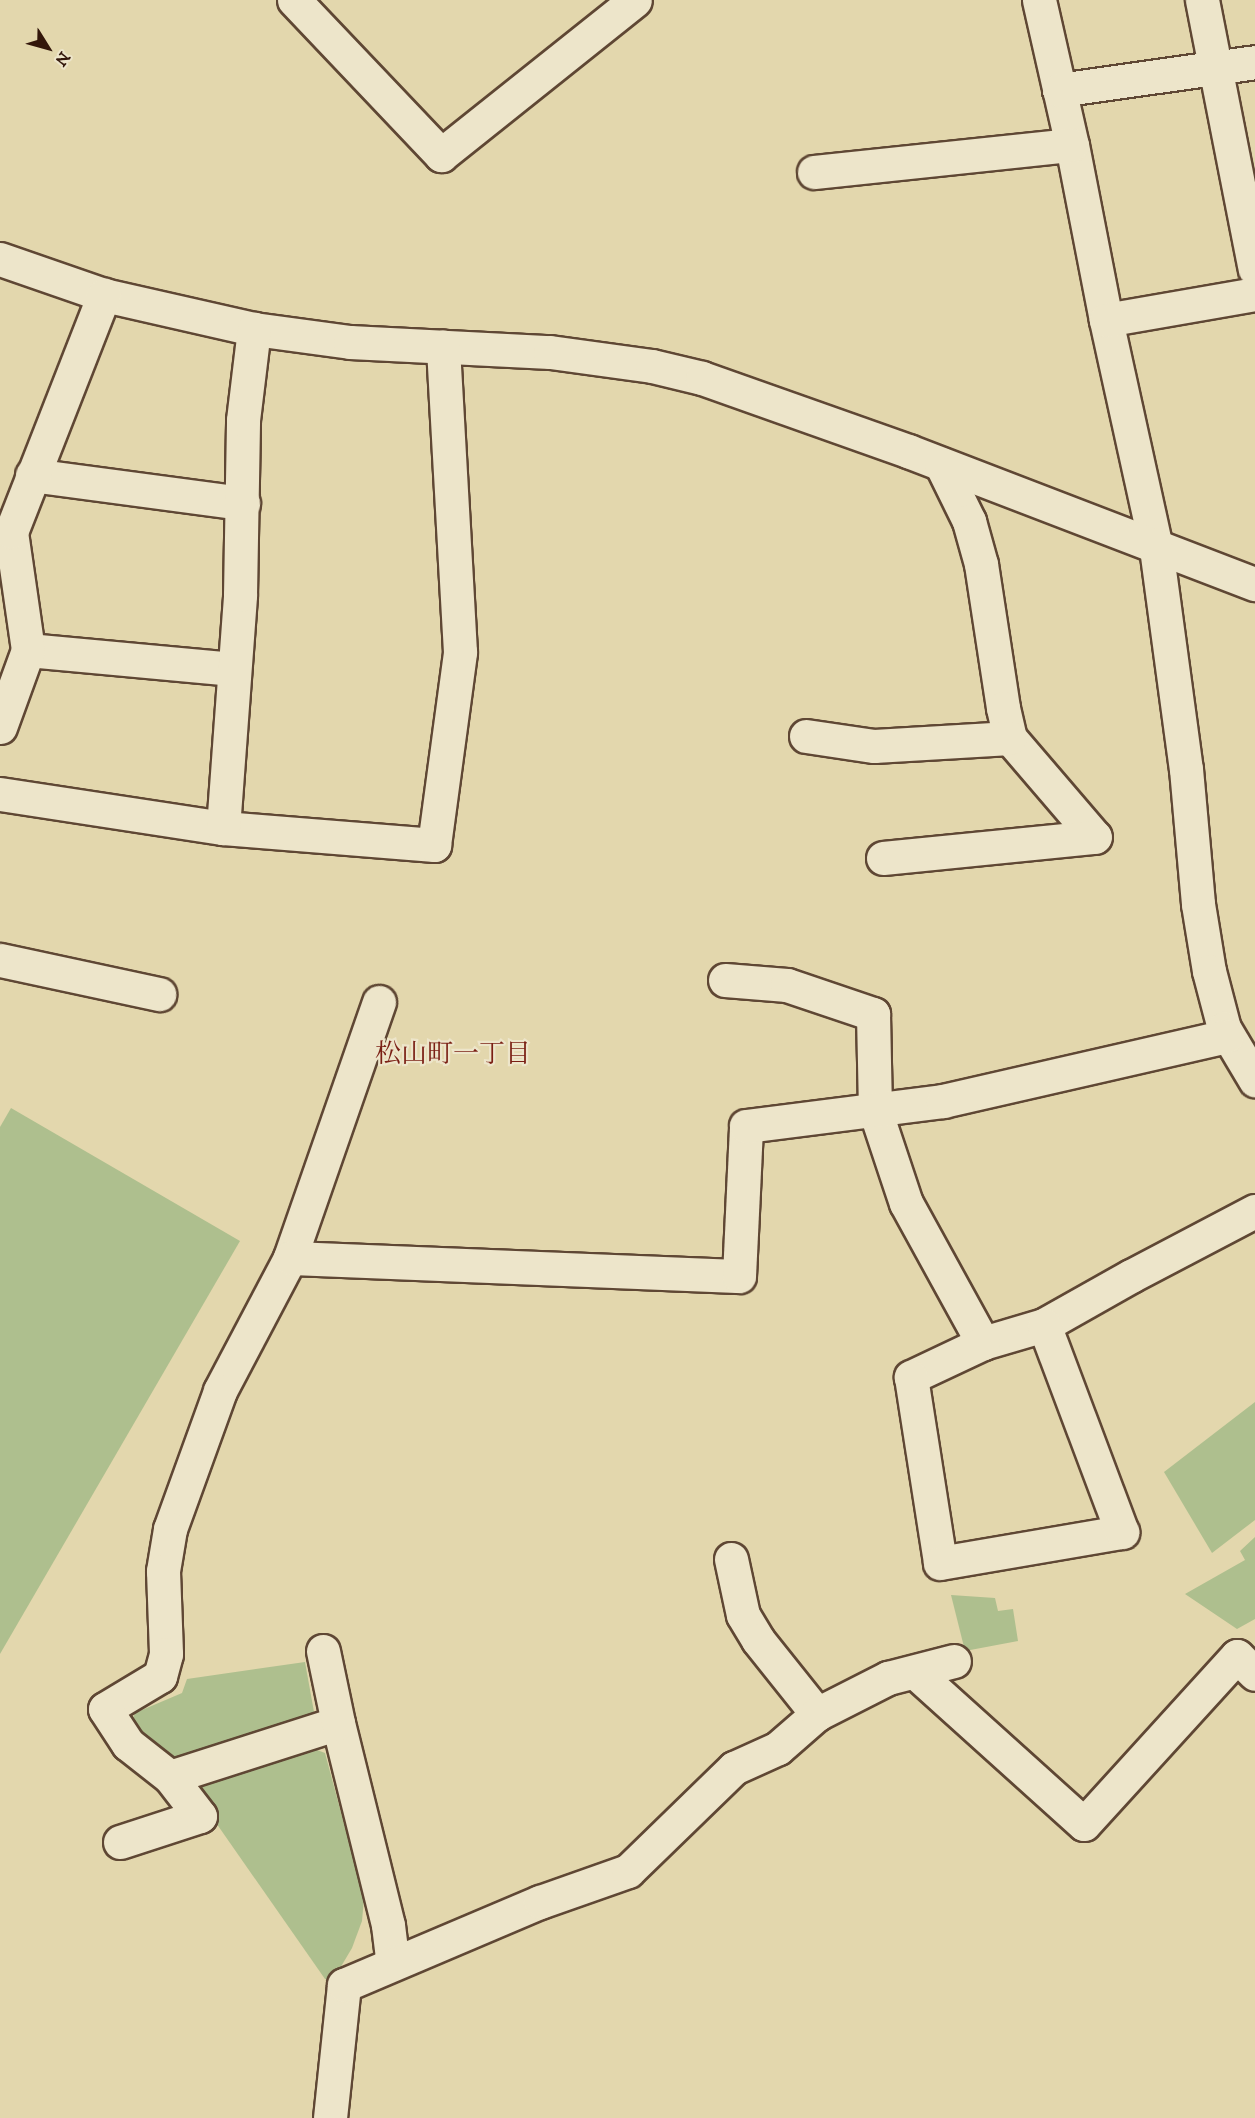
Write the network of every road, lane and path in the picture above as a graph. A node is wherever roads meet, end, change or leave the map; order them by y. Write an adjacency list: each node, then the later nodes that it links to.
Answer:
1 (294, 0): 2 (street)
2 (634, 0)
3 (1039, 0): 7 (street)
4 (1202, 0): 6 (street)
5 (1255, 62): 6 (street)
6 (1215, 69): 7 (street); 11 (street)
7 (1059, 90): 8 (street)
8 (1072, 145): 9 (street); 14 (street)
9 (814, 172)
10 (0, 259): 13 (street)
11 (1255, 269)
12 (1255, 294): 14 (street)
13 (104, 296): 15 (street); 18 (street)
14 (1106, 320): 20 (street)
15 (254, 329): 16 (street); 19 (street)
16 (443, 346): 17 (street); 29 (street)
17 (941, 464): 20 (street); 27 (street)
18 (32, 475): 19 (street); 22 (street)
19 (243, 503): 24 (street)
20 (1156, 548): 21 (street); 35 (street)
21 (1255, 584)
22 (9, 590): 23 (street)
23 (28, 650): 24 (street); 25 (street)
24 (233, 669): 29 (street)
25 (0, 727)
26 (806, 736): 27 (street)
27 (1011, 738): 30 (street)
28 (0, 794): 29 (street)
29 (223, 828)
30 (883, 858)
31 (0, 960): 33 (street)
32 (725, 980): 37 (street)
33 (159, 994)
34 (379, 1002): 39 (street)
35 (1227, 1036): 36 (street); 37 (street)
36 (1255, 1080)
37 (875, 1110): 39 (street); 41 (street)
38 (1255, 1212): 40 (street)
39 (290, 1258): 49 (street)
40 (1044, 1325): 41 (street); 41 (street)
41 (983, 1343)
42 (731, 1559): 47 (street)
43 (323, 1651): 48 (street)
44 (954, 1661): 45 (street)
45 (915, 1672): 46 (street); 47 (street)
46 (1255, 1674)
47 (818, 1714): 51 (street)
48 (338, 1723): 49 (street); 51 (street)
49 (170, 1777): 50 (street)
50 (120, 1842)
51 (393, 1963): 52 (street)
52 (330, 2118)

